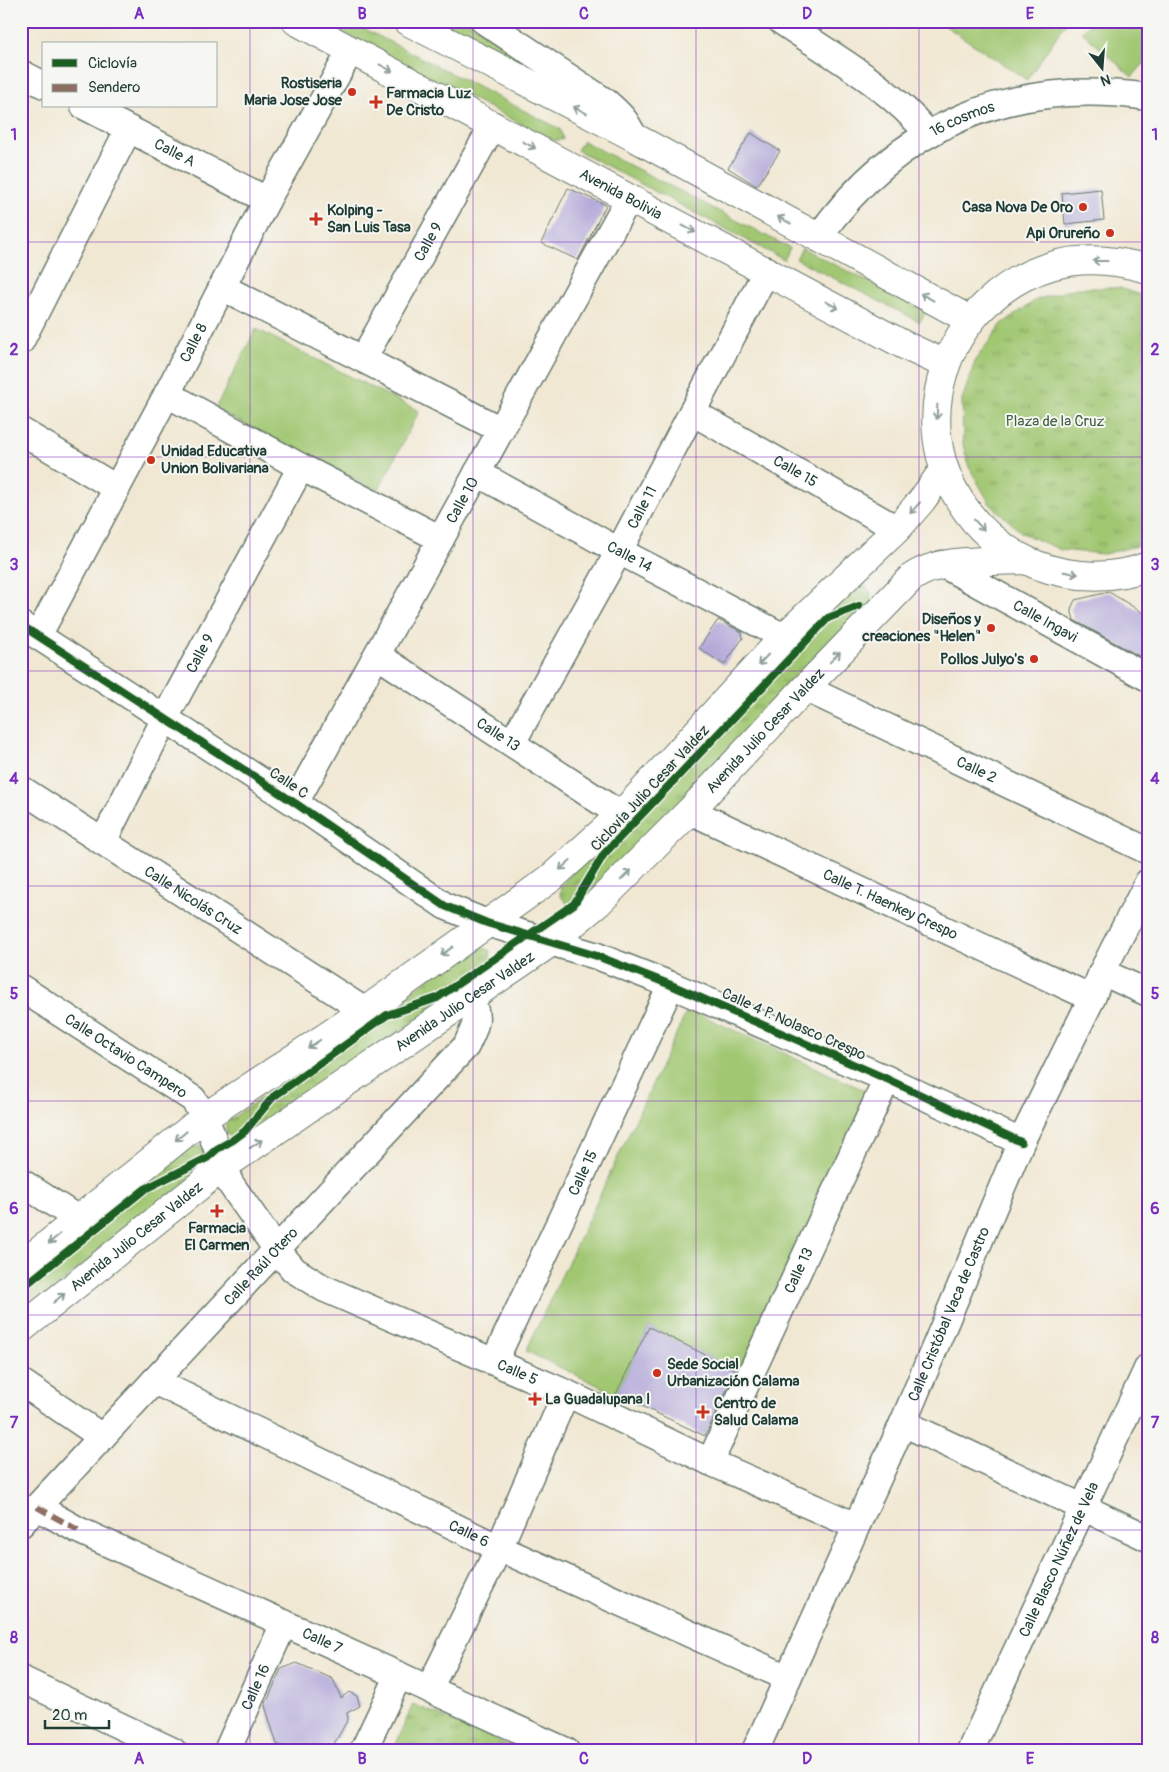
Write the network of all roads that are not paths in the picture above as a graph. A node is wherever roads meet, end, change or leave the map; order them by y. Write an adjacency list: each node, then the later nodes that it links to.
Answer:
1 (296, 21): 5 (main road, Avenida Bolivia)
2 (407, 21): 13 (main road, one-way to 2)
3 (484, 21): 13 (street)
4 (781, 21): 12 (street)
5 (351, 50): 10 (main road, Avenida Bolivia, one-way to 10); 15 (street, Calle 8)
6 (21, 72): 7 (street)
7 (42, 83)
8 (1148, 97): 12 (street, 16 cosmos)
9 (88, 108): 11 (street, Calle A)
10 (493, 126): 14 (main road, Avenida Bolivia, one-way to 14); 22 (street, Calle 9)
11 (128, 130): 15 (street, Calle A); 21 (street)
12 (928, 134): 16 (street, 16 cosmos)
13 (634, 137): 16 (main road, one-way to 13)
14 (629, 198): 18 (main road, Avenida Bolivia, one-way to 18); 27 (street, Calle 10)
15 (267, 200): 19 (street, Calle 8)
16 (818, 238): 20 (main road, one-way to 16)
17 (1148, 269): 20 (main road, one-way to 20)
18 (767, 270): 23 (main road, Avenida Bolivia, one-way to 23); 25 (street, Calle 11)
19 (222, 287): 22 (street); 24 (street, Calle 8)
20 (970, 320): 23 (main road)
21 (21, 341)
22 (363, 359): 27 (street)
23 (945, 364): 29 (main road, one-way to 29)
24 (167, 394): 28 (street); 31 (street, Calle 8)
25 (692, 412): 32 (street, Calle 15); 34 (street, Calle 11)
26 (21, 430): 31 (street)
27 (501, 430): 30 (street, Calle 10)
28 (301, 467): 33 (street); 43 (street, Calle 9)
29 (944, 469): 32 (main road, one-way to 32); 35 (main road, one-way to 35)
30 (477, 474): 33 (street, Calle 10); 34 (street, Calle 14)
31 (116, 488): 38 (street, Calle 8)
32 (897, 529): 39 (main road)
33 (441, 539): 40 (street, Calle 10)
34 (619, 551): 39 (street, Calle 14); 44 (street, Calle 11)
35 (1024, 560): 36 (main road, Avenida Julio Cesar Valdez); 37 (main road, one-way to 37)
36 (942, 564): 41 (street, Calle Ingavi); 42 (main road, Avenida Julio Cesar Valdez, one-way to 36)
37 (1148, 566)
38 (30, 631): 43 (street, Calle C)
39 (784, 637): 48 (main road, one-way to 48)
40 (377, 655): 44 (street, Calle 13); 46 (street, Calle 10)
41 (1148, 678)
42 (805, 688): 47 (main road, Avenida Julio Cesar Valdez); 50 (street, Calle 2)
43 (166, 718): 46 (street, Calle C); 49 (street, Calle 9)
44 (512, 743): 48 (street, Calle 13)
45 (21, 789): 49 (street, Calle Nicolás Cruz)
46 (295, 803): 52 (street, Calle C)
47 (690, 811): 53 (main road, Avenida Julio Cesar Valdez, one-way to 47); 59 (street, Calle T. Haenkey Crespo)
48 (620, 815): 52 (main road, one-way to 52)
49 (103, 842): 60 (street, Calle Nicolás Cruz)
50 (1148, 851)
51 (1148, 882): 54 (street, Calle Cristóbal Vaca de Castro)
52 (487, 923): 53 (street, Calle C); 60 (main road, one-way to 60)
53 (550, 943): 55 (street, Calle 4 P. Nolasco Crespo); 58 (main road, Avenida Julio Cesar Valdez)
54 (1102, 972): 57 (street); 59 (street, Calle Cristóbal Vaca de Castro)
55 (671, 985): 61 (street, Calle 4 P. Nolasco Crespo); 70 (street, Calle 15)
56 (21, 988): 62 (street, Calle Octavio Campero)
57 (1148, 993)
58 (470, 998): 64 (main road, Avenida Julio Cesar Valdez, one-way to 58); 67 (street, Calle Raúl Otero)
59 (1092, 998): 63 (street, Calle Cristóbal Vaca de Castro)
60 (365, 1011): 62 (main road, one-way to 62)
61 (887, 1079): 63 (street, Calle 4 P. Nolasco Crespo); 77 (street, Calle 13)
62 (205, 1117): 64 (street, Calle Octavio Campero); 66 (main road, one-way to 66)
63 (1021, 1142): 75 (street, Calle Cristóbal Vaca de Castro)
64 (224, 1166): 67 (street, Calle 5); 69 (main road, Avenida Julio Cesar Valdez, one-way to 64)
65 (21, 1182): 66 (street)
66 (78, 1219): 68 (main road, one-way to 68)
67 (277, 1250): 70 (street, Calle 5); 72 (street, Calle Raúl Otero)
68 (21, 1266)
69 (21, 1329)
70 (494, 1362): 74 (street, Calle 5)
71 (1148, 1367): 78 (street, Calle Blasco Núñez de Vela)
72 (154, 1381): 76 (street, Calle Raúl Otero); 82 (street, Calle 6)
73 (21, 1382): 76 (street)
74 (566, 1393): 77 (street, Calle 5); 82 (street)
75 (903, 1423): 78 (street); 80 (street, Calle Cristóbal Vaca de Castro)
76 (102, 1437): 79 (street, Calle Raúl Otero)
77 (710, 1462): 80 (street, Calle 5)
78 (1083, 1506): 81 (street); 93 (street, Calle Blasco Núñez de Vela)
79 (29, 1516): 83 (street, Calle 7)
80 (856, 1526): 85 (street, Calle Cristóbal Vaca de Castro)
81 (1148, 1538)
82 (498, 1548): 85 (street, Calle 6); 87 (street)
83 (284, 1623): 84 (street, Calle 7); 89 (street, Calle 16)
84 (399, 1675): 87 (street, Calle 7); 90 (street)
85 (788, 1678): 92 (street, Calle Cristóbal Vaca de Castro)
86 (21, 1679): 88 (street)
87 (429, 1689): 91 (street, Calle 7)
88 (173, 1751)
89 (227, 1751)
90 (363, 1751)
91 (566, 1751)
92 (755, 1751)
93 (970, 1751)

